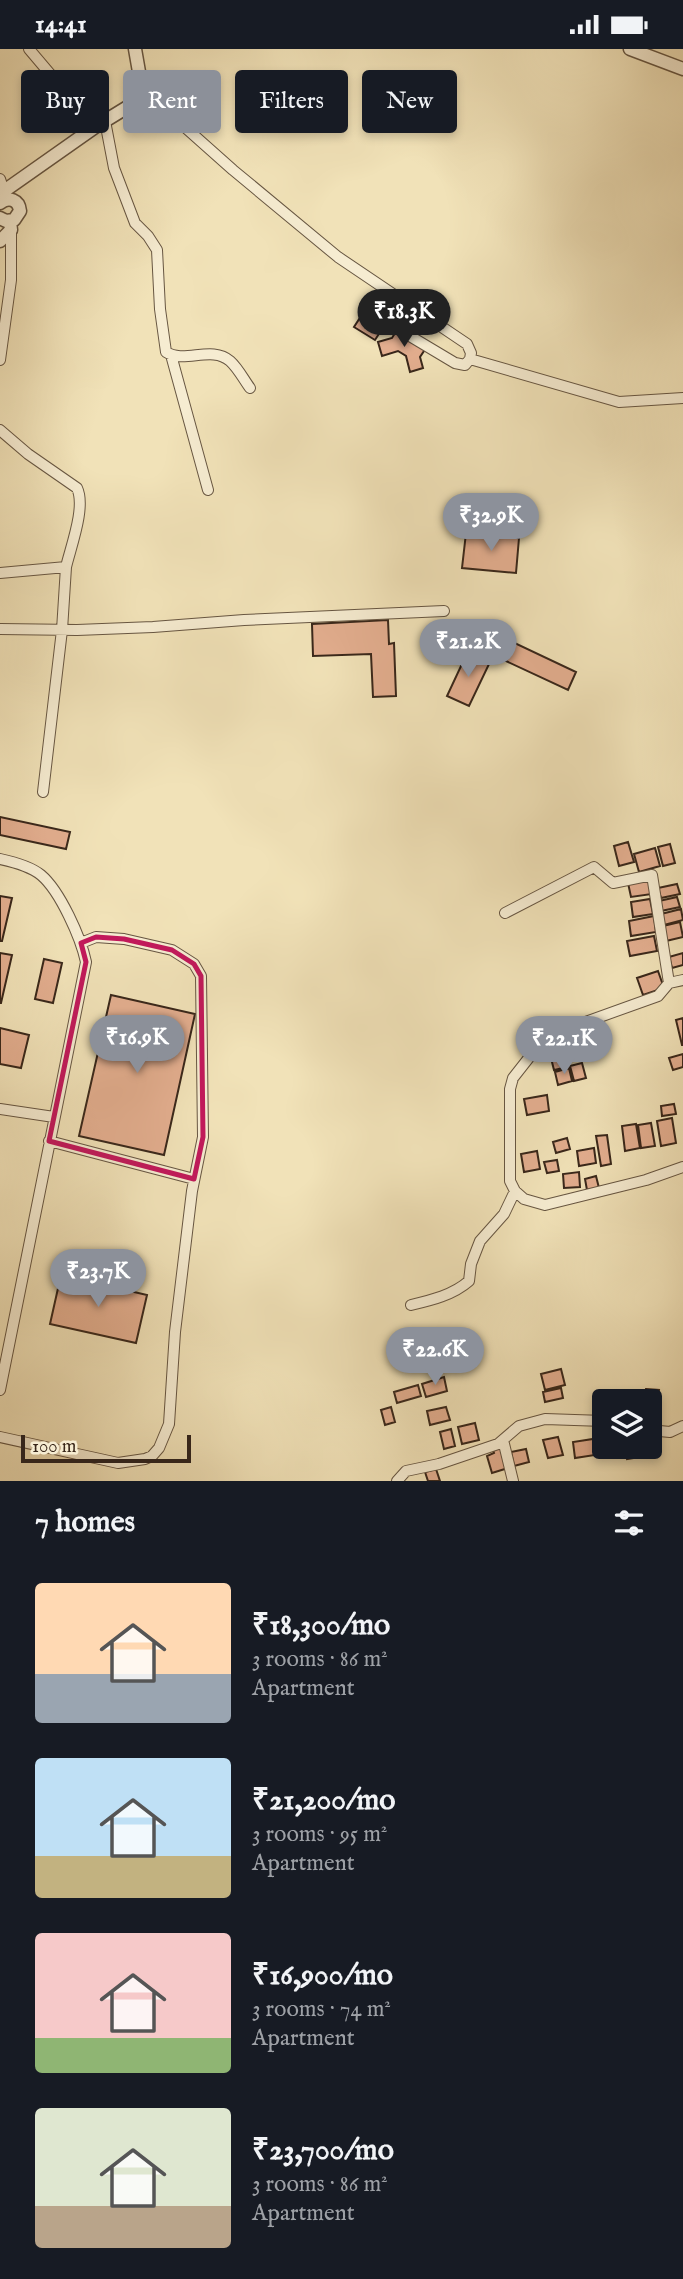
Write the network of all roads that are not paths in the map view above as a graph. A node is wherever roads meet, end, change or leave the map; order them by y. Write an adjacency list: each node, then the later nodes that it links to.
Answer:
1 (30, 49): 5 (street)
2 (135, 49): 6 (street)
3 (630, 49): 4 (street)
4 (683, 69)
5 (50, 70)
6 (139, 70)
7 (87, 133): 10 (street)
8 (103, 133): 14 (street)
9 (191, 133): 15 (street)
10 (2, 193): 11 (street)
11 (7, 223): 12 (street); 16 (street)
12 (0, 241)
13 (368, 311): 15 (street)
14 (171, 355): 17 (street); 20 (street)
15 (470, 359): 18 (street)
16 (0, 360)
17 (250, 388)
18 (683, 398)
19 (0, 430): 21 (street)
20 (208, 491)
21 (66, 567): 22 (street); 25 (street)
22 (0, 573)
23 (444, 611): 25 (street)
24 (0, 629): 25 (street)
25 (62, 630): 26 (street)
26 (43, 792)
27 (0, 859): 29 (street)
28 (506, 913): 31 (street)
29 (81, 943): 33 (street); 36 (street)
30 (683, 980): 31 (street)
31 (669, 983): 37 (street)
32 (0, 1109): 33 (street)
33 (54, 1117): 34 (street)
34 (49, 1140): 36 (street); 39 (street)
35 (683, 1167): 37 (street)
36 (194, 1179): 43 (street)
37 (515, 1191): 38 (street)
38 (411, 1305)
39 (0, 1389)
40 (592, 1421): 44 (street)
41 (683, 1426): 42 (street)
42 (662, 1431)
43 (0, 1437)
44 (498, 1444): 45 (street); 46 (street)
45 (397, 1481)
46 (513, 1481)

